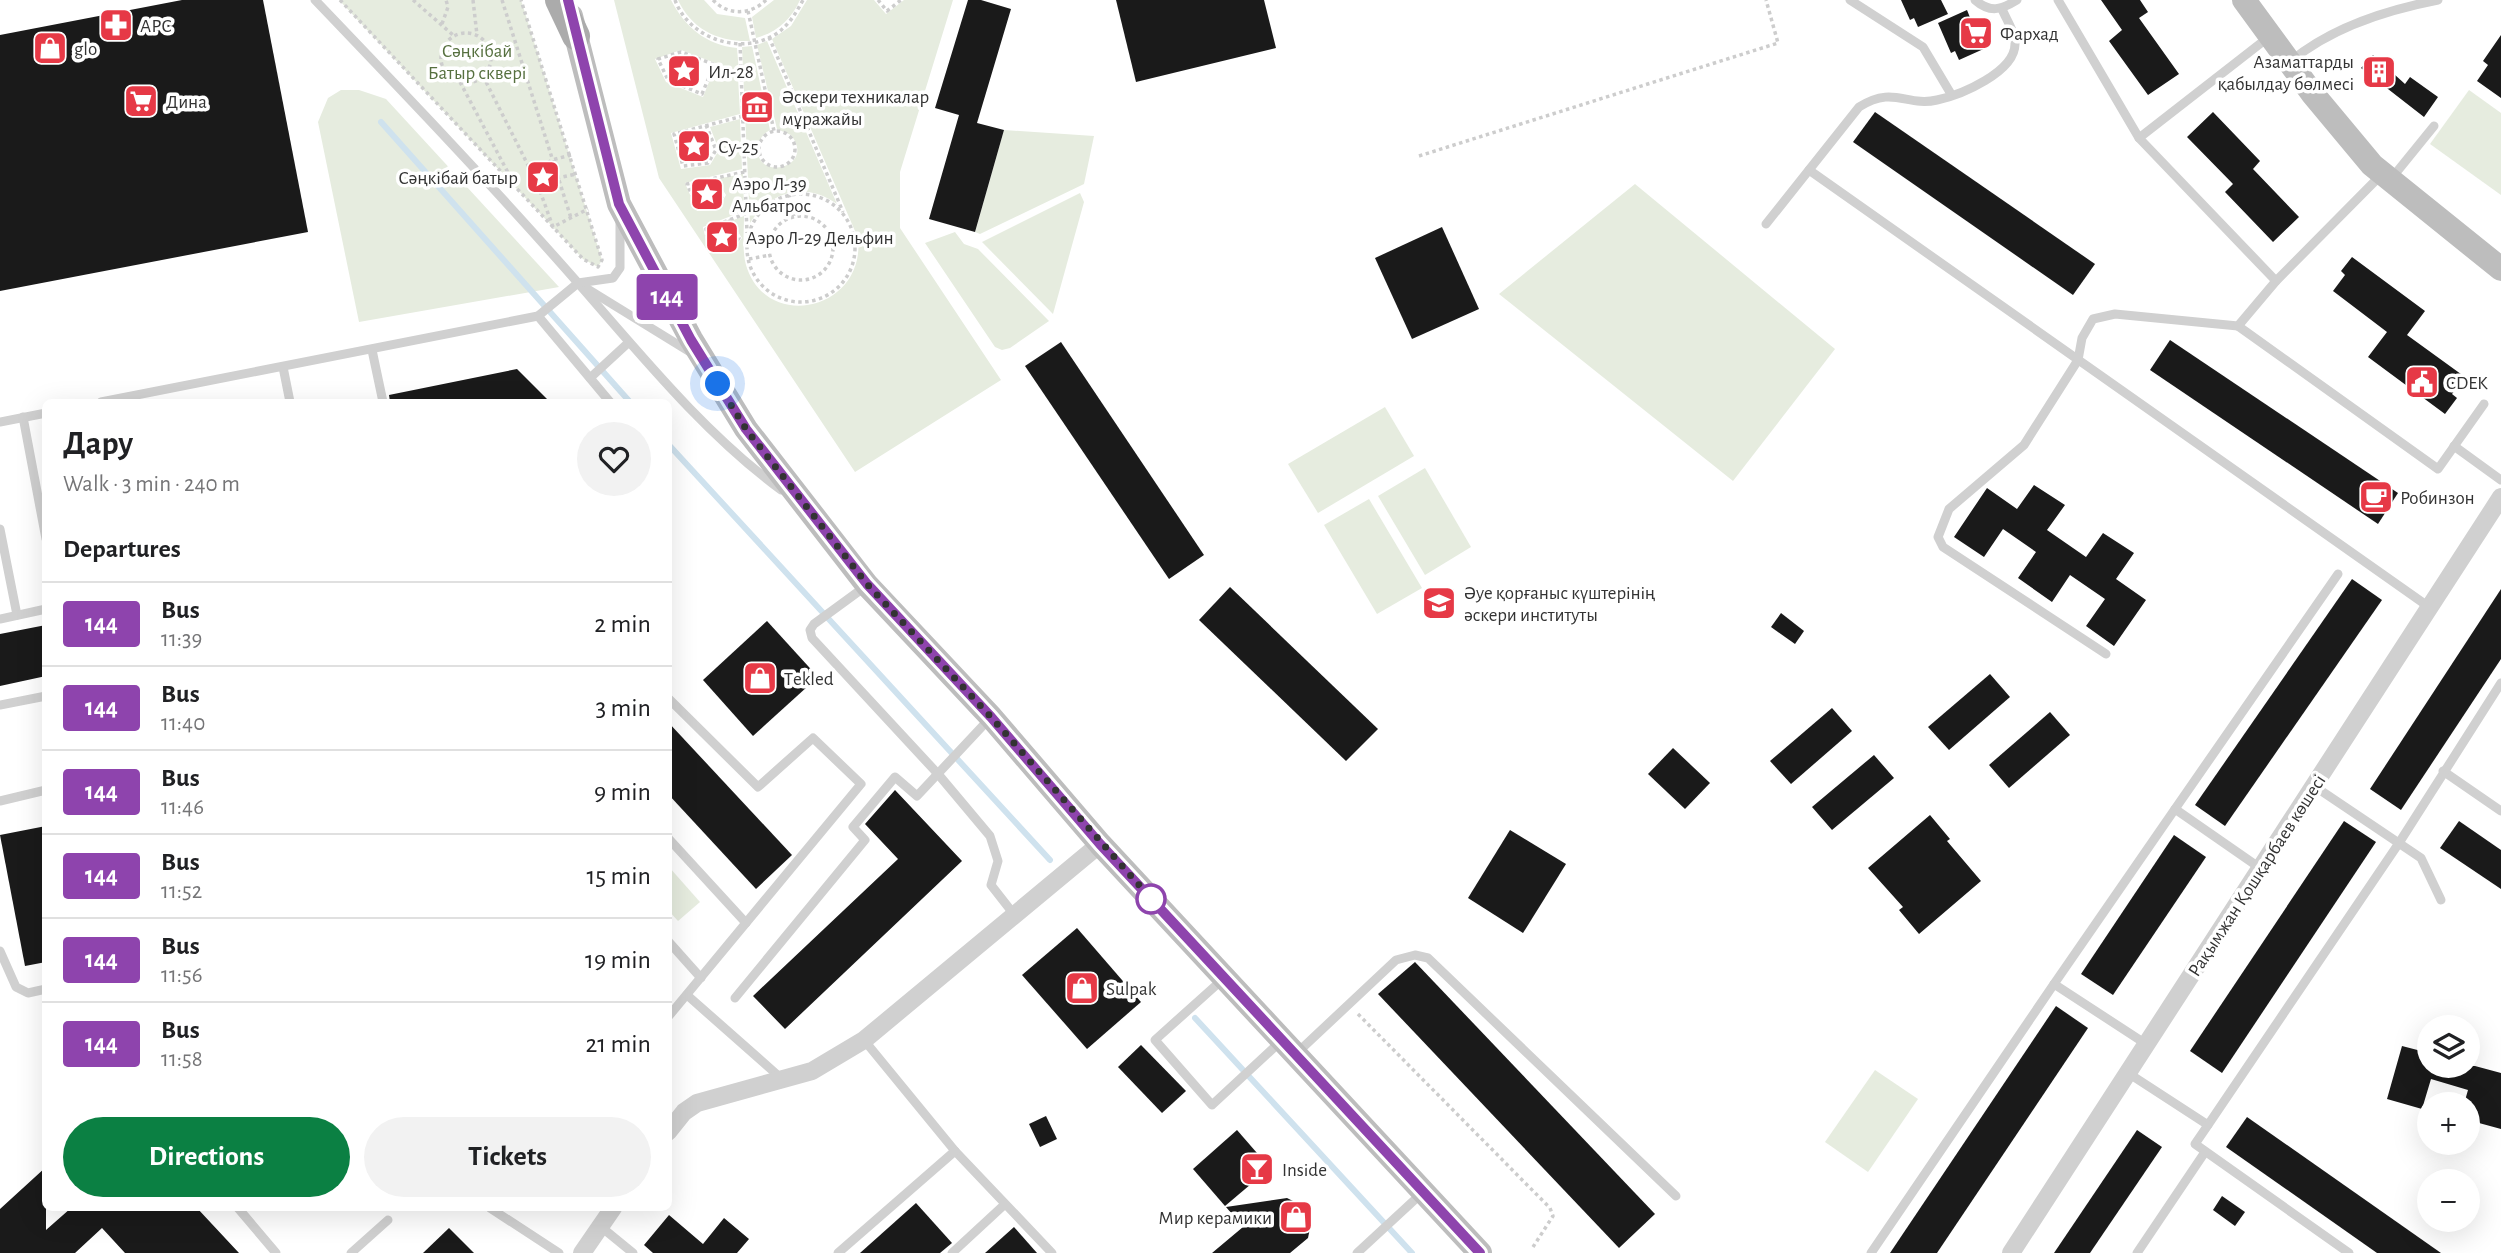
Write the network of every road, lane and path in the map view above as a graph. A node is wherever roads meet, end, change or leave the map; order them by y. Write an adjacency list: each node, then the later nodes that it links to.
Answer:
1 (315, 0): 73 (lane)
2 (340, 0): 54 (path)
3 (412, 0): 25 (path)
4 (446, 0): 25 (path)
5 (473, 0): 26 (path)
6 (502, 0): 46 (path)
7 (521, 0): 44 (path)
8 (559, 0): 28 (main road)
9 (568, 0): 28 (main road)
10 (675, 0): 32 (path)
11 (713, 0): 24 (path)
12 (766, 0): 24 (path)
13 (803, 0): 30 (path)
14 (878, 0): 15 (path)
15 (901, 0)
16 (1766, 0): 45 (path)
17 (1850, 0): 38 (lane)
18 (1975, 0): 23 (lane)
19 (2017, 0): 23 (lane)
20 (2058, 0): 43 (lane)
21 (2244, 0): 29 (main road)
22 (2438, 0): 33 (lane)
23 (2002, 9): 38 (lane)
24 (748, 12): 31 (path)
25 (441, 25): 27 (path)
26 (477, 35): 27 (path); 36 (path)
27 (454, 36): 37 (path)
28 (576, 36): 57 (main road)
29 (2270, 36): 33 (main road); 43 (lane)
30 (769, 37): 31 (path); 60 (path)
31 (754, 42): 32 (path); 42 (path)
32 (740, 43): 35 (path)
33 (2290, 62): 51 (main road)
34 (714, 65): 34 (path); 35 (path)
35 (742, 75): 39 (path)
36 (483, 76): 37 (path); 49 (path)
37 (460, 82): 54 (path)
38 (1951, 94): 47 (lane)
39 (743, 116): 40 (path); 48 (path)
40 (706, 125): 40 (path)
41 (2434, 126): 51 (lane)
42 (774, 131): 42 (path)
43 (2139, 138): 72 (lane)
44 (571, 155): 46 (path); 50 (path)
45 (1419, 156)
46 (552, 160): 49 (path); 52 (path)
47 (1809, 170): 64 (lane); 78 (lane)
48 (745, 172): 53 (path); 59 (path)
49 (533, 173): 55 (path)
50 (577, 174): 52 (path); 58 (path)
51 (2386, 177): 71 (main road); 72 (lane)
52 (558, 178): 55 (path); 62 (path)
53 (713, 178): 53 (path)
54 (517, 189): 65 (path)
55 (540, 191): 65 (path)
56 (789, 194): 60 (path); 61 (path); 67 (path)
57 (619, 204): 73 (lane); 79 (main road)
58 (588, 209): 62 (path); 65 (path)
59 (747, 213): 63 (path); 67 (path)
60 (845, 216): 66 (path)
61 (794, 217): 68 (path); 69 (path)
62 (571, 218): 65 (path)
63 (728, 220): 63 (path)
64 (1766, 224)
65 (553, 227)
66 (855, 236): 68 (path); 70 (path)
67 (747, 239): 70 (path)
68 (833, 241): 69 (path)
69 (771, 255): 70 (path)
70 (749, 259)
71 (2501, 269)
72 (2276, 281): 75 (lane)
73 (578, 283): 74 (lane); 76 (lane); 79 (lane)
74 (540, 315): 77 (lane); 81 (lane)
75 (2238, 326): 78 (lane); 90 (lane)
76 (628, 343): 81 (lane); 93 (lane)
77 (372, 350): 80 (lane); 84 (lane)
78 (2078, 360): 98 (lane); 102 (lane)
79 (704, 361): 93 (main road)
80 (283, 367): 82 (lane); 83 (lane)
81 (591, 376): 85 (lane)
82 (117, 399)
83 (289, 399)
84 (382, 399)
85 (608, 399)
86 (2484, 404): 90 (lane)
87 (42, 414): 88 (lane)
88 (23, 418): 89 (lane); 94 (lane)
89 (0, 422)
90 (2454, 446): 91 (lane)
91 (2501, 480)
92 (2501, 496): 98 (street, Рақымжан Қошқарбаев көшесі)
93 (810, 512): 97 (main road)
94 (42, 518)
95 (0, 529): 100 (lane)
96 (2338, 574): 113 (lane)
97 (867, 584): 107 (main road); 109 (lane)
98 (2429, 607): 110 (street, Рақымжан Қошқарбаев көшесі)
99 (42, 610): 100 (lane)
100 (17, 615): 101 (lane)
101 (0, 619)
102 (2106, 654)
103 (2501, 682): 108 (lane)
104 (42, 697): 106 (lane)
105 (672, 702): 121 (lane)
106 (0, 705)
107 (991, 717): 109 (lane); 117 (main road)
108 (2443, 771): 114 (lane); 116 (lane)
109 (938, 774): 120 (lane); 129 (lane)
110 (2314, 786): 116 (lane); 118 (street, Рақымжан Қошқарбаев көшесі)
111 (42, 791): 112 (lane)
112 (0, 801)
113 (2175, 809): 118 (lane); 126 (lane)
114 (2501, 811)
115 (672, 842): 121 (lane)
116 (2399, 843): 119 (lane); 137 (lane)
117 (1100, 844): 120 (street); 125 (main road)
118 (2260, 868): 133 (street, Рақымжан Қошқарбаев көшесі)
119 (2441, 900)
120 (1016, 917): 132 (street)
121 (746, 923): 124 (lane)
122 (672, 945): 124 (lane)
123 (0, 951): 127 (lane)
124 (701, 978): 128 (lane)
125 (1224, 978): 134 (main road); 134 (lane)
126 (2054, 985): 133 (lane); 160 (lane)
127 (42, 990)
128 (687, 995): 131 (lane); 136 (lane)
129 (734, 998)
130 (1349, 1005): 134 (lane); 142 (lane); 149 (path)
131 (672, 1012)
132 (864, 1040): 136 (street); 139 (lane)
133 (2146, 1044): 135 (street, Рақымжан Қошқарбаев көшесі)
134 (1290, 1046): 141 (main road)
135 (2128, 1073): 137 (lane); 161 (street, Рақымжан Қошқарбаев көшесі)
136 (782, 1079): 138 (street)
137 (2208, 1125): 140 (lane)
138 (672, 1127)
139 (956, 1151): 143 (lane); 155 (lane)
140 (2205, 1152): 162 (lane); 163 (lane)
141 (1423, 1192): 158 (lane); 159 (main road)
142 (1676, 1196)
143 (1004, 1205): 156 (lane); 157 (lane)
144 (241, 1211): 150 (lane)
145 (495, 1211): 152 (lane)
146 (611, 1211): 148 (street)
147 (388, 1220): 151 (lane)
148 (600, 1226): 153 (street); 154 (lane)
149 (1533, 1247)
150 (276, 1253)
151 (351, 1253)
152 (559, 1253)
153 (582, 1253)
154 (633, 1253)
155 (838, 1253)
156 (952, 1253)
157 (1052, 1253)
158 (1357, 1253)
159 (1480, 1253)
160 (1871, 1253)
161 (2011, 1253)
162 (2137, 1253)
163 (2349, 1253)

